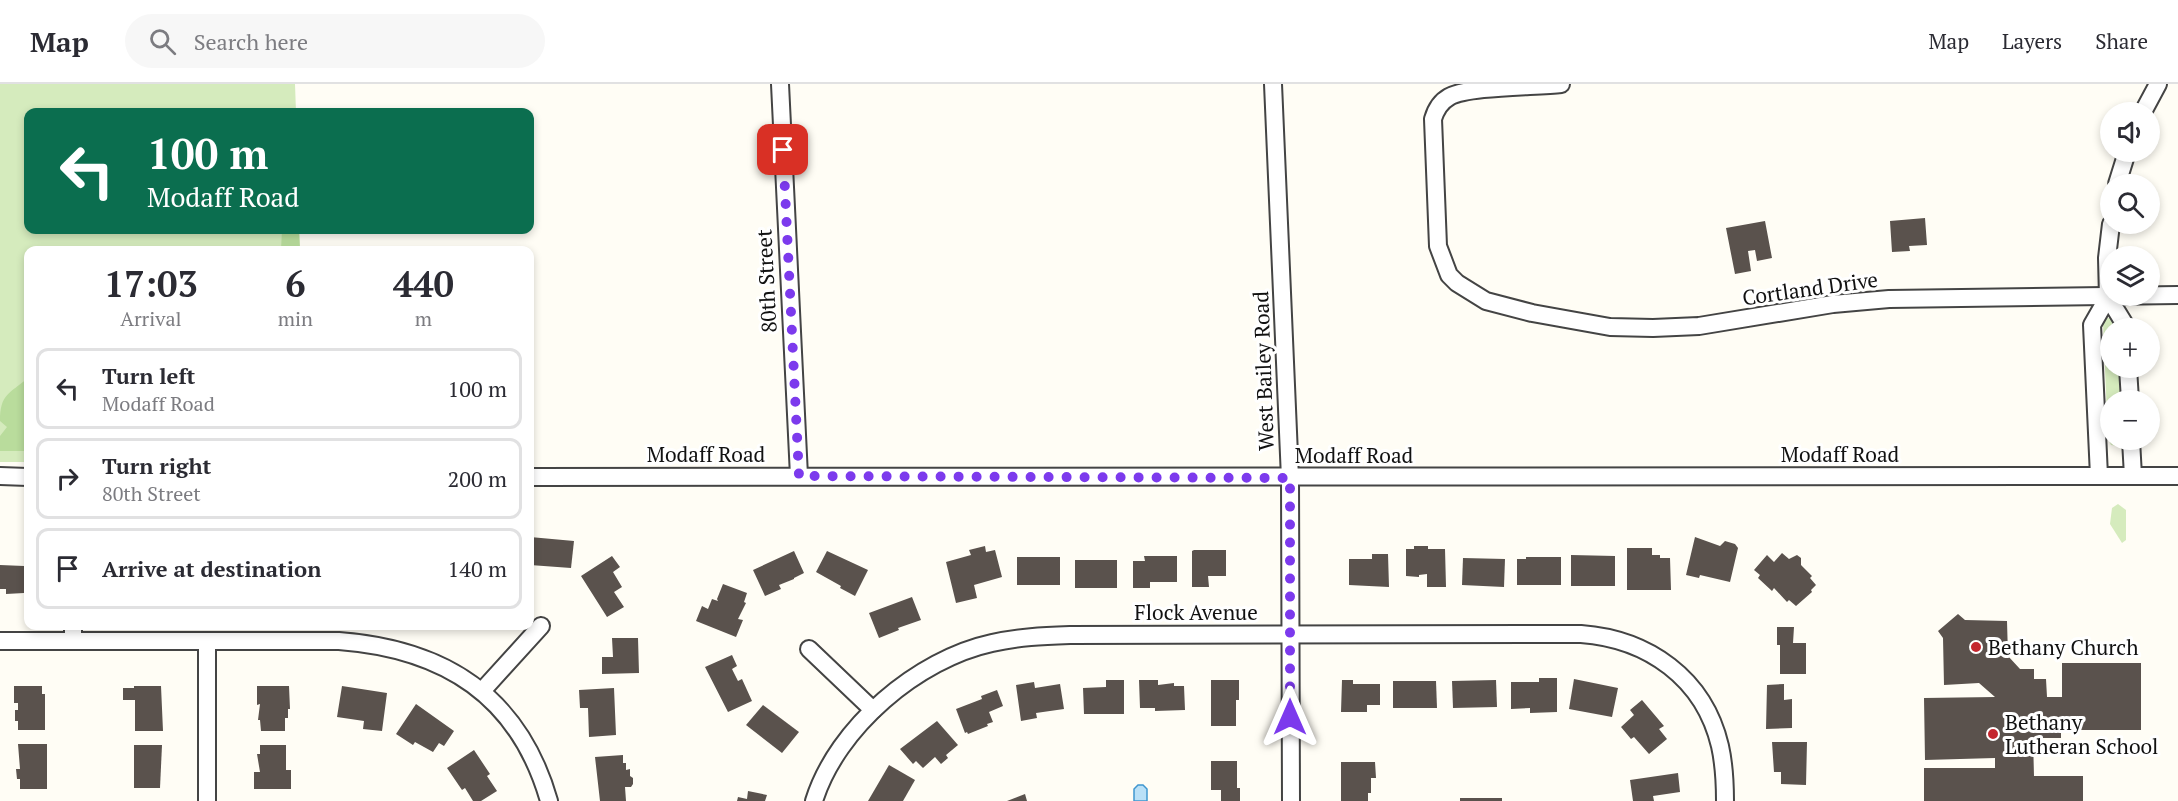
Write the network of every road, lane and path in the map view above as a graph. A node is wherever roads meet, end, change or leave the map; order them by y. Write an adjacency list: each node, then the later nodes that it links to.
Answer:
1 (780, 84): 12 (street, 80th Street)
2 (1273, 84): 18 (street, West Bailey Road)
3 (1561, 84): 8 (street, Cortland Drive)
4 (2158, 84): 5 (street)
5 (2148, 102)
6 (2178, 295): 7 (street, Cortland Drive)
7 (2160, 296)
8 (2100, 297)
9 (2103, 306): 13 (street)
10 (2132, 450): 14 (street)
11 (0, 476): 16 (street)
12 (799, 476): 17 (street, Modaff Road); 18 (street, Modaff Road)
13 (2099, 476): 14 (street, Modaff Road); 18 (street, Modaff Road)
14 (2133, 476): 15 (street, Modaff Road)
15 (2178, 476)
16 (24, 477)
17 (534, 477)
18 (1290, 478): 21 (street, West Bailey Road)
19 (541, 626): 25 (street)
20 (73, 633): 22 (street); 23 (street)
21 (1290, 634): 26 (street, Flock Avenue); 30 (street, West Bailey Road); 31 (street, Flock Avenue)
22 (0, 641)
23 (207, 641): 25 (street); 27 (street)
24 (809, 649): 26 (street)
25 (482, 691): 28 (street)
26 (873, 710): 29 (street, Flock Avenue)
27 (207, 801)
28 (549, 801)
29 (814, 801)
30 (1291, 801)
31 (1725, 801)

